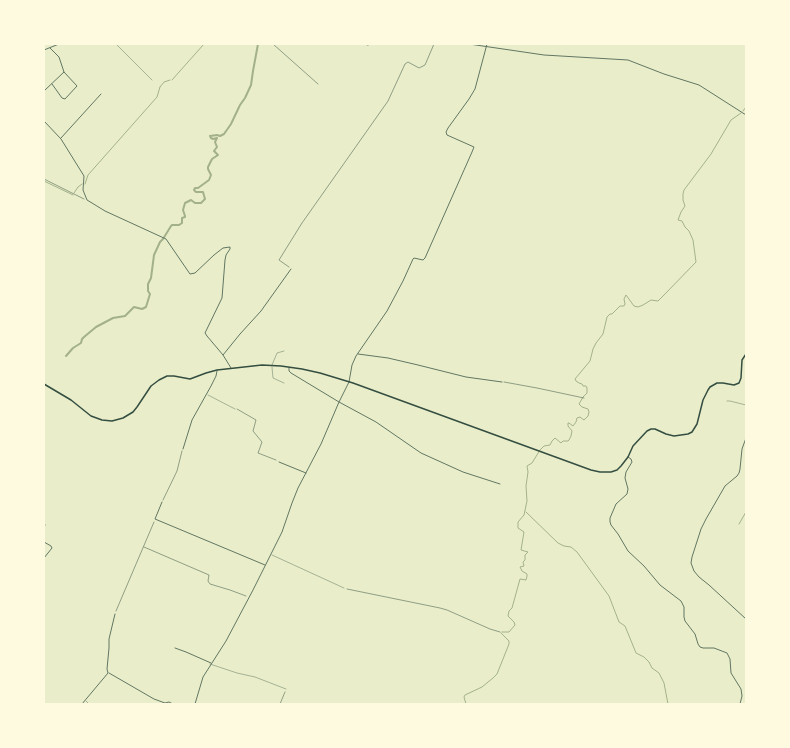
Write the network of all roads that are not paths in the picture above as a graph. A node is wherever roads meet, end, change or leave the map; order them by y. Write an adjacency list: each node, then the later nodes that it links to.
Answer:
1 (59, 44): 8 (street)
2 (116, 44): 11 (lane)
3 (364, 44): 4 (street)
4 (370, 44)
5 (469, 44): 7 (street)
6 (487, 44): 7 (street)
7 (486, 47): 15 (street); 20 (street)
8 (50, 48): 9 (street); 10 (street)
9 (44, 50)
10 (64, 72): 12 (street); 12 (street)
11 (152, 80)
12 (52, 84): 13 (street)
13 (44, 91)
14 (101, 94): 17 (street)
15 (746, 115)
16 (44, 121): 17 (street)
17 (61, 139): 22 (street)
18 (291, 269): 22 (street)
19 (284, 351): 23 (lane)
20 (358, 354): 27 (street); 28 (street)
21 (746, 354): 38 (main road)
22 (223, 355): 25 (street)
23 (272, 365): 24 (main road); 25 (main road); 29 (lane)
24 (289, 367): 27 (main road); 33 (street)
25 (232, 369): 26 (main road)
26 (217, 370): 30 (main road); 31 (street)
27 (349, 382): 33 (street); 38 (main road)
28 (502, 382)
29 (284, 383)
30 (44, 384)
31 (206, 394): 35 (lane); 37 (street)
32 (726, 401): 34 (lane)
33 (339, 402): 40 (street); 41 (street)
34 (746, 405)
35 (235, 408)
36 (746, 438): 49 (street)
37 (183, 449)
38 (628, 457): 59 (street)
39 (279, 462): 40 (street)
40 (306, 473): 44 (street)
41 (500, 484)
42 (162, 502): 46 (street)
43 (44, 542): 45 (street)
44 (270, 554): 46 (street); 47 (lane)
45 (44, 558)
46 (265, 565): 51 (street)
47 (344, 588)
48 (115, 614): 52 (street)
49 (746, 619)
50 (175, 648): 51 (street)
51 (211, 664): 53 (lane); 58 (street)
52 (108, 673): 54 (street); 57 (street)
53 (286, 689)
54 (86, 701): 55 (street); 56 (lane)
55 (82, 704)
56 (90, 704)
57 (173, 704)
58 (195, 704)
59 (740, 704)

